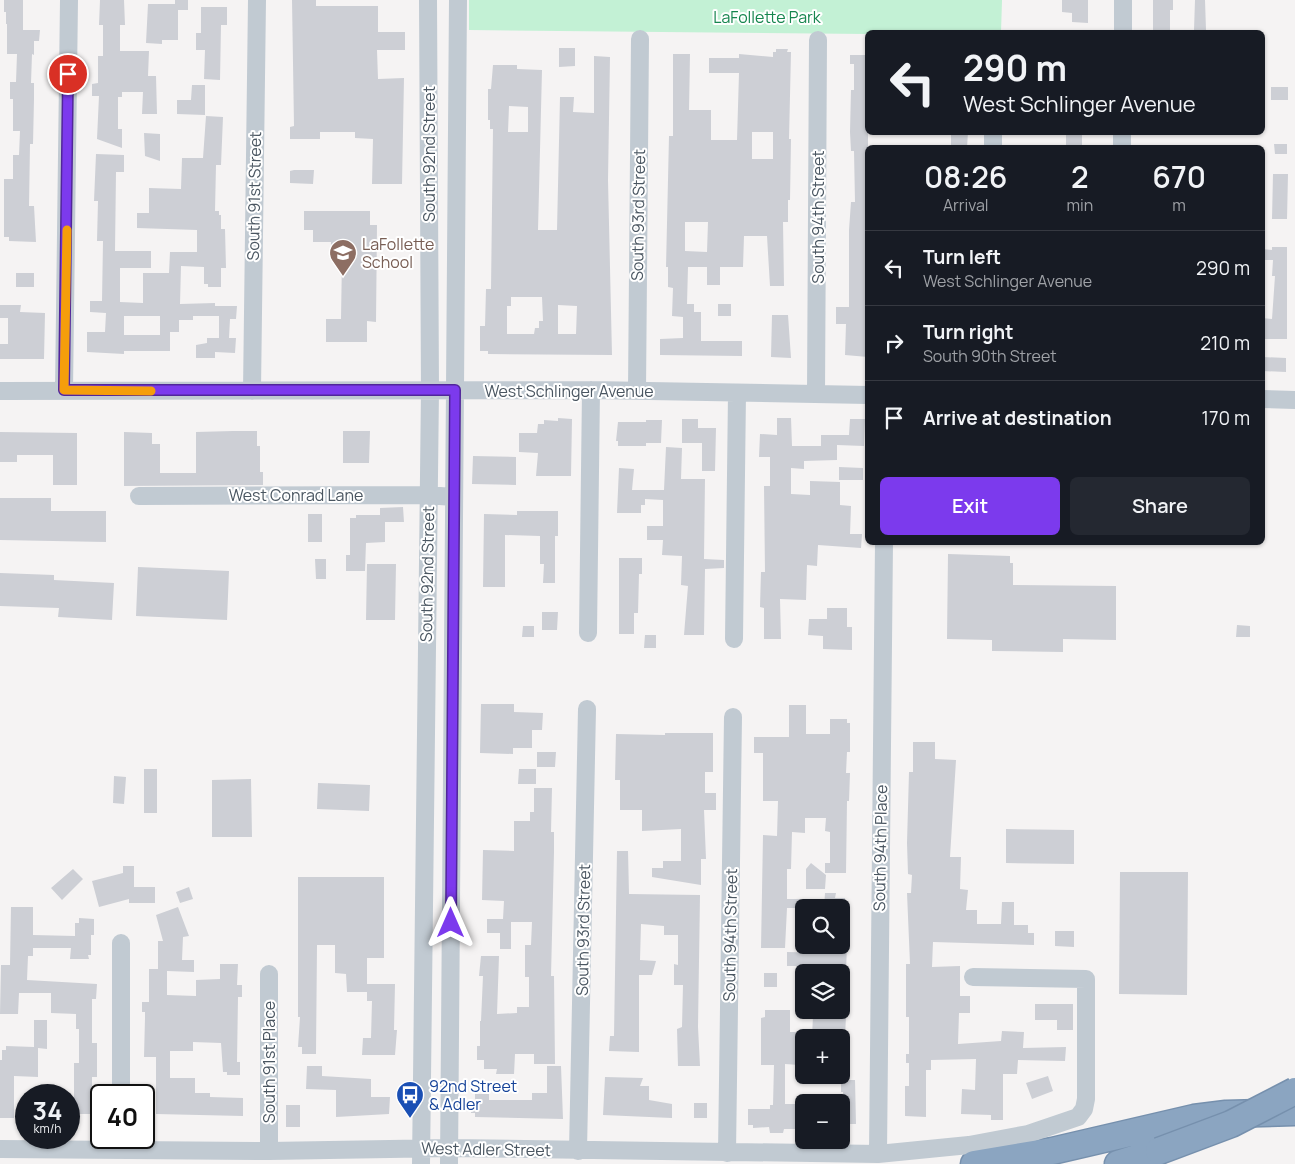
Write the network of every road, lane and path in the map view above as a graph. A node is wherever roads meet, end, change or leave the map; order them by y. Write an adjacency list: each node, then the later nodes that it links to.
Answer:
1 (69, 0): 11 (street)
2 (258, 0): 16 (street, South 91st Street)
3 (428, 0): 9 (street, South 92nd Street)
4 (458, 0): 10 (street, South 92nd Street)
5 (1123, 0): 6 (street)
6 (1123, 30)
7 (640, 39): 17 (street, South 93rd Street)
8 (818, 40): 19 (street, South 94th Street)
9 (429, 251): 10 (street); 12 (street, South 92nd Street)
10 (456, 252): 13 (street, South 92nd Street)
11 (64, 390): 15 (street, West Schlinger Avenue); 16 (street, West Schlinger Avenue)
12 (430, 390): 13 (street, West Schlinger Avenue); 16 (street, West Schlinger Avenue); 23 (street, South 92nd Street)
13 (455, 390): 14 (street, West Schlinger Avenue); 25 (street, South 92nd Street)
14 (591, 390): 17 (street, West Schlinger Avenue); 27 (street)
15 (0, 391)
16 (252, 391)
17 (637, 391): 18 (street, West Schlinger Avenue)
18 (737, 393): 19 (street, West Schlinger Avenue); 28 (street)
19 (816, 394): 20 (street, West Schlinger Avenue)
20 (865, 395)
21 (1265, 399): 22 (street)
22 (1295, 400)
23 (427, 495): 24 (street, West Conrad Lane); 25 (street, West Conrad Lane); 44 (street, South 92nd Street)
24 (138, 496)
25 (453, 496): 45 (street, South 92nd Street)
26 (884, 545): 43 (street, South 94th Place)
27 (588, 634)
28 (734, 640)
29 (587, 709): 41 (street, South 93rd Street)
30 (733, 716): 42 (street, South 94th Street)
31 (121, 943): 34 (street)
32 (269, 974): 40 (street, South 91st Place)
33 (973, 977): 43 (street, West Adler Street)
34 (120, 1084)
35 (1295, 1091): 47 (highway, bridge)
36 (1295, 1112): 46 (highway)
37 (90, 1145): 39 (street, West Adler Street)
38 (155, 1145): 40 (street, West Adler Street)
39 (0, 1149)
40 (269, 1150): 44 (street, West Adler Street)
41 (578, 1151): 42 (street, West Adler Street); 45 (street, West Adler Street)
42 (727, 1153): 43 (street, West Adler Street)
43 (878, 1154)
44 (421, 1156): 45 (street, West Adler Street)
45 (450, 1156)
46 (974, 1164)
47 (1118, 1164)

